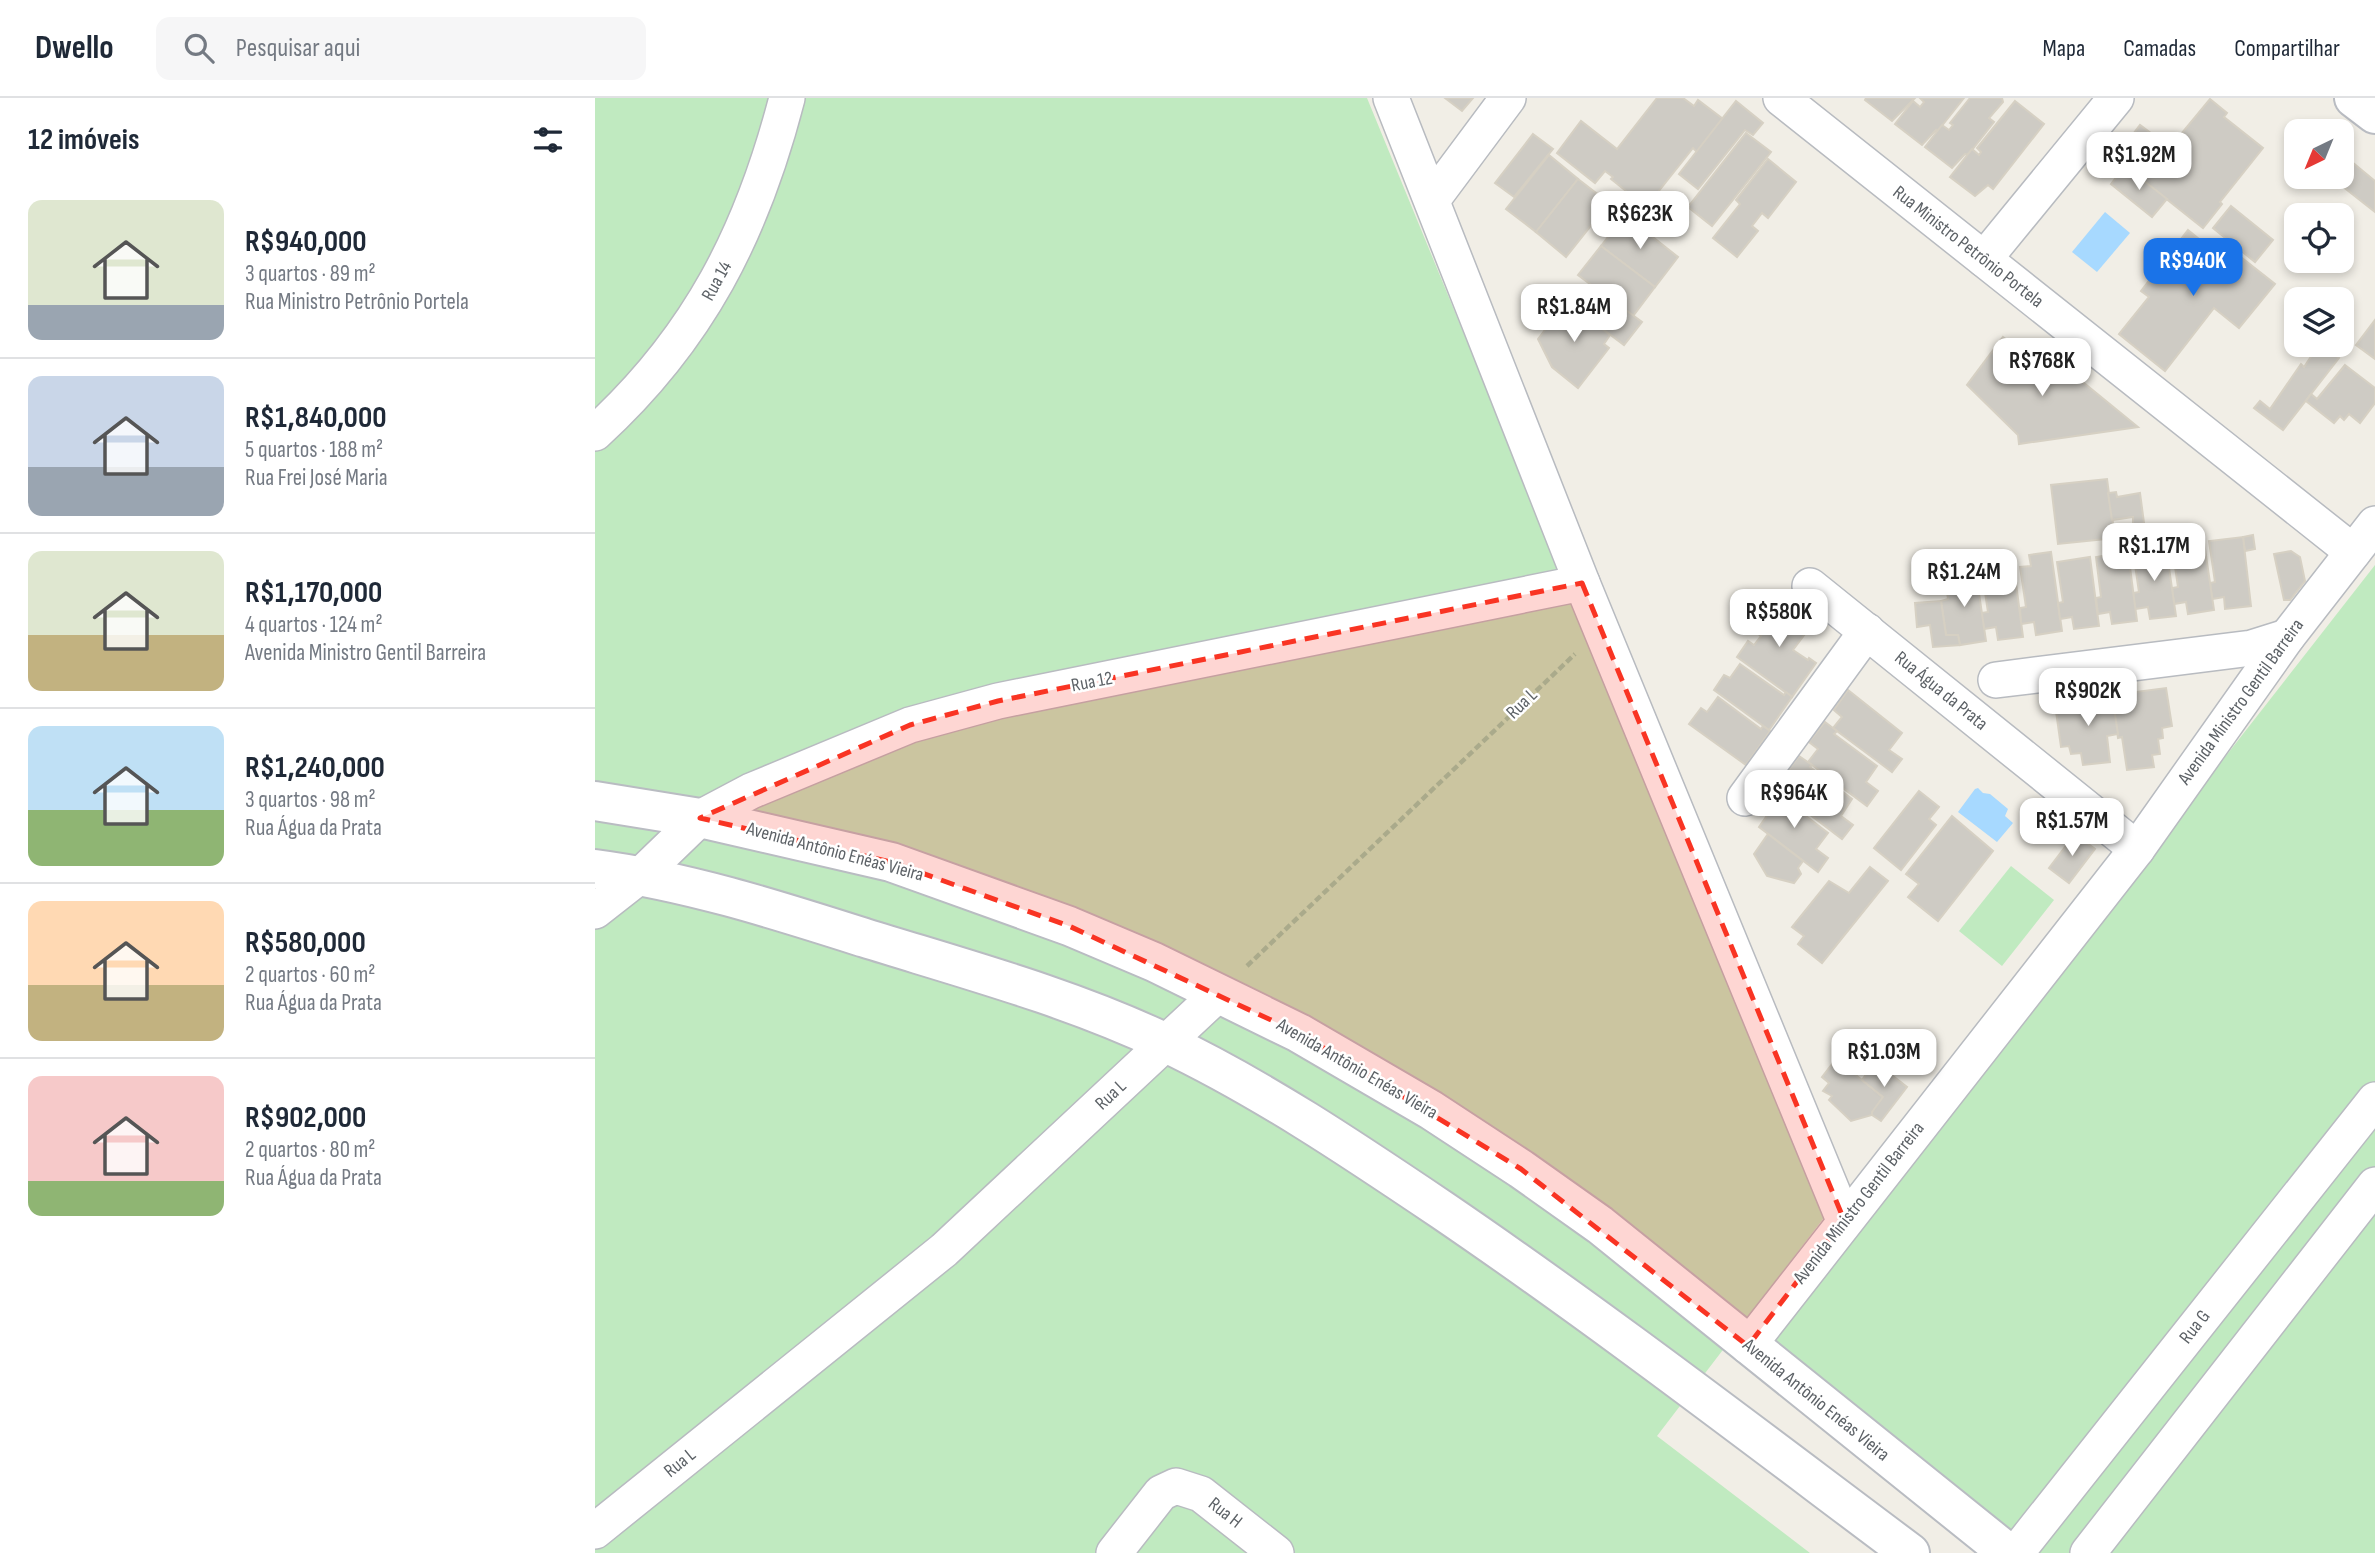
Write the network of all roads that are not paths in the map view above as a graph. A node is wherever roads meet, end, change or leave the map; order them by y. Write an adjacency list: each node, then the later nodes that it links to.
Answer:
1 (786, 98): 10 (street, Rua 14)
2 (1391, 98): 8 (street)
3 (1508, 98): 8 (street)
4 (1781, 98): 9 (street, Rua Ministro Petrônio Portela)
5 (2116, 98): 9 (street)
6 (2354, 98): 7 (street)
7 (2375, 114)
8 (1432, 200): 13 (street)
9 (1984, 259): 12 (street, Rua Ministro Petrônio Portela)
10 (595, 433)
11 (2375, 524): 12 (street, Avenida Ministro Gentil Barreira)
12 (2353, 552): 16 (street, Avenida Ministro Gentil Barreira)
13 (1582, 583): 20 (street, Rua 12); 29 (street)
14 (1810, 586): 15 (street, Rua Água da Prata)
15 (1867, 631): 18 (street); 21 (street, Rua Água da Prata)
16 (2287, 637): 17 (street); 21 (street, Avenida Ministro Gentil Barreira)
17 (1996, 680)
18 (1745, 799)
19 (595, 801): 20 (street, Avenida Antônio Enéas Vieira)
20 (700, 818): 23 (street, Rua 12); 25 (street, Avenida Antônio Enéas Vieira)
21 (2137, 849): 29 (street, Avenida Ministro Gentil Barreira)
22 (595, 869): 23 (street)
23 (641, 875): 24 (street, Rua 12); 26 (street)
24 (595, 911)
25 (1218, 994): 26 (street, Rua L); 30 (street, Avenida Antônio Enéas Vieira)
26 (1167, 1043): 31 (street, Rua L); 34 (street)
27 (2375, 1100): 36 (street, Rua G)
28 (2375, 1185): 37 (street)
29 (1844, 1220): 30 (street, Avenida Ministro Gentil Barreira)
30 (1748, 1346): 35 (street, Avenida Antônio Enéas Vieira)
31 (595, 1531)
32 (1114, 1553): 33 (street, Rua H)
33 (1276, 1553)
34 (1910, 1553)
35 (2008, 1553)
36 (2016, 1553)
37 (2088, 1553)

